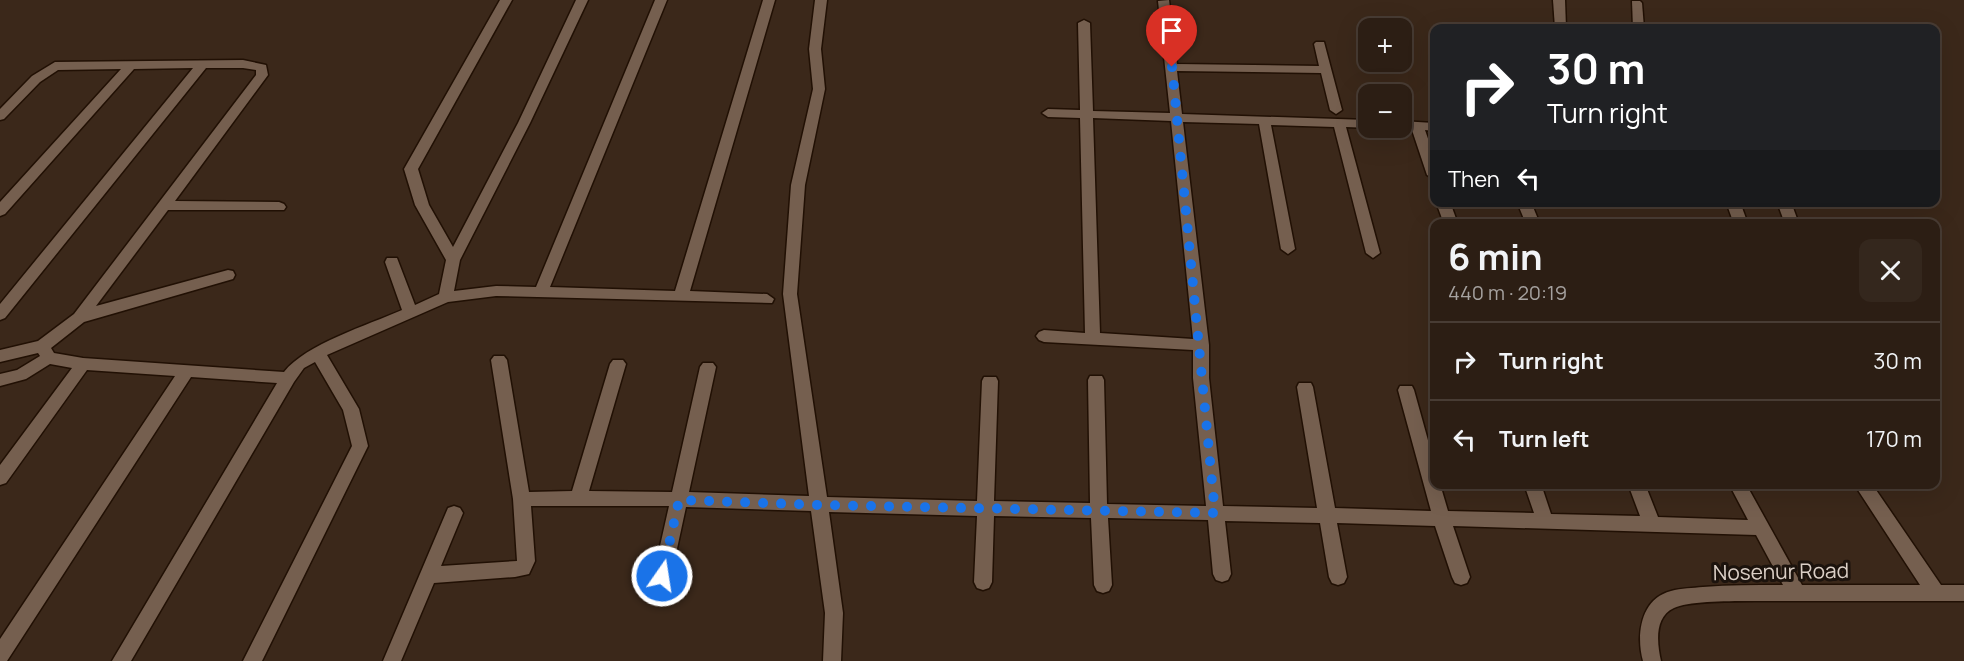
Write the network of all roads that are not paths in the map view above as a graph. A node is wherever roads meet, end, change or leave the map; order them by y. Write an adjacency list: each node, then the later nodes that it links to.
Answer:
1 (506, 0): 33 (street)
2 (582, 0): 33 (street)
3 (661, 0): 36 (street)
4 (769, 0): 37 (street)
5 (821, 0): 70 (street)
6 (1559, 0): 10 (street)
7 (1164, 1): 15 (street)
8 (1636, 3): 11 (street)
9 (1084, 23): 18 (street)
10 (1561, 24)
11 (1639, 24)
12 (1320, 44): 16 (street)
13 (202, 64): 14 (street); 28 (street); 41 (street)
14 (131, 65): 19 (street); 30 (street)
15 (1172, 67): 16 (street); 20 (street)
16 (1326, 70): 21 (street)
17 (1048, 113): 18 (street)
18 (1088, 114): 20 (street); 44 (street)
19 (0, 116)
20 (1178, 117): 22 (street); 45 (street)
21 (1337, 117): 22 (street); 23 (street); 32 (street)
22 (1264, 120): 31 (street)
23 (1358, 122)
24 (1412, 126): 25 (street)
25 (1417, 126): 26 (street); 27 (street)
26 (1430, 127)
27 (1430, 163)
28 (164, 205): 29 (street); 42 (street)
29 (279, 207)
30 (0, 211)
31 (1288, 249)
32 (1373, 254)
33 (453, 260): 38 (street)
34 (392, 262): 40 (street)
35 (228, 274): 42 (street)
36 (541, 292): 37 (street); 38 (street)
37 (681, 296): 39 (street)
38 (446, 297): 40 (street)
39 (767, 299)
40 (410, 312): 47 (street)
41 (0, 314)
42 (79, 318): 46 (street)
43 (1044, 336): 44 (street)
44 (1093, 339): 45 (street)
45 (1201, 345): 74 (street)
46 (46, 352): 48 (street); 50 (street); 55 (street)
47 (318, 352): 54 (street); 92 (street)
48 (0, 356)
49 (499, 360): 68 (street)
50 (83, 364): 53 (street); 61 (street)
51 (618, 364): 67 (street)
52 (708, 367): 69 (street)
53 (186, 372): 54 (street); 90 (street)
54 (288, 378): 91 (street)
55 (0, 380)
56 (1096, 380): 72 (street)
57 (990, 381): 71 (street)
58 (1305, 387): 75 (street)
59 (1406, 390): 60 (street)
60 (1430, 477)
61 (0, 478)
62 (1433, 489): 76 (street)
63 (1534, 489): 77 (street)
64 (1638, 489): 78 (street)
65 (1740, 489): 79 (street)
66 (1865, 489): 87 (street)
67 (579, 497): 68 (street); 69 (street)
68 (522, 499): 81 (street)
69 (679, 500): 70 (street); 89 (street)
70 (820, 505): 71 (street); 94 (street)
71 (984, 508): 72 (street); 84 (street)
72 (1099, 510): 74 (street); 85 (street)
73 (454, 513): 81 (street)
74 (1215, 513): 75 (street); 80 (street)
75 (1326, 515): 76 (street); 82 (street)
76 (1441, 517): 77 (street); 83 (street)
77 (1545, 520): 78 (street)
78 (1652, 524): 79 (street)
79 (1760, 528): 86 (street)
80 (1222, 574)
81 (428, 575): 93 (street)
82 (1338, 577)
83 (1461, 577)
84 (982, 582)
85 (1103, 585)
86 (1796, 592): 87 (street, Nosenur Road); 95 (street, Nosenur Road)
87 (1936, 593): 88 (street, Nosenur Road)
88 (1964, 594)
89 (658, 595)
90 (0, 655)
91 (121, 661)
92 (252, 661)
93 (392, 661)
94 (832, 661)
95 (1652, 661)

